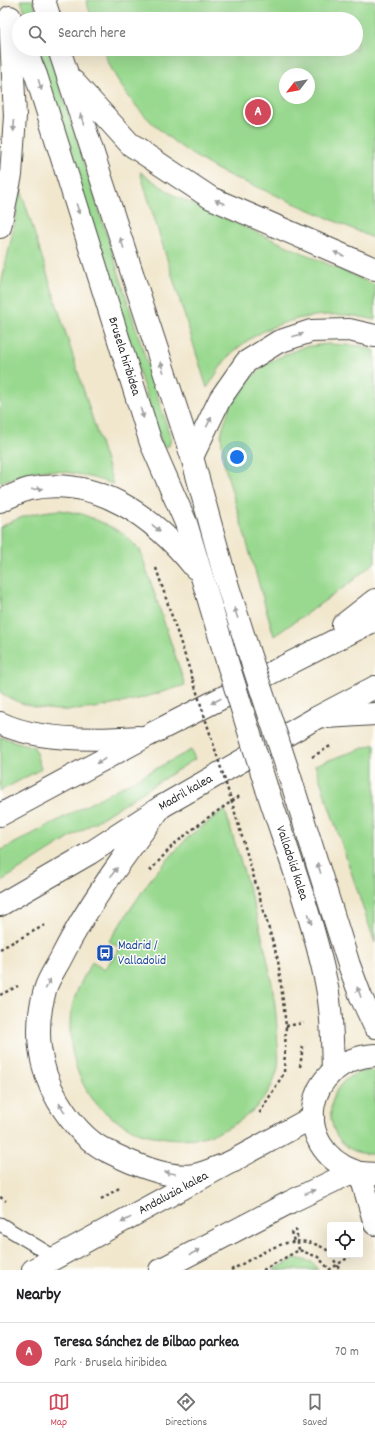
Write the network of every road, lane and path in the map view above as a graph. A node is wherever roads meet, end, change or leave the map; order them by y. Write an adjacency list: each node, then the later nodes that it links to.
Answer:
1 (44, 0): 3 (main road)
2 (7, 9): 4 (main road); 8 (main road, one-way to 8)
3 (48, 12)
4 (12, 21)
5 (27, 56): 14 (main road, Brusela hiribidea, one-way to 14)
6 (61, 56): 7 (main road)
7 (67, 74): 9 (main road, one-way to 7); 11 (main road, one-way to 7)
8 (0, 227)
9 (375, 269)
10 (375, 336): 11 (main road, one-way to 10)
11 (192, 457): 38 (main road, Valladolid kalea, one-way to 11, bridge)
12 (0, 501): 14 (main road, one-way to 14)
13 (154, 560): 44 (path, bridge)
14 (200, 574): 18 (main road, Brusela hiribidea)
15 (375, 600): 17 (main road)
16 (375, 620): 17 (main road)
17 (301, 658): 25 (main road, one-way to 25)
18 (227, 661): 43 (main road, Valladolid kalea, one-way to 43, bridge)
19 (202, 687): 21 (path)
20 (375, 687): 23 (main road, Madril kalea)
21 (195, 690)
22 (375, 714): 23 (main road)
23 (316, 718): 29 (main road, Madril kalea)
24 (0, 723): 25 (main road)
25 (147, 736): 30 (main road, one-way to 30)
26 (334, 744): 27 (path)
27 (308, 758)
28 (242, 794): 31 (path)
29 (161, 807): 32 (main road, Madril kalea); 46 (main road, one-way to 29)
30 (0, 815)
31 (148, 874)
32 (0, 905)
33 (48, 928): 34 (path)
34 (0, 949)
35 (22, 979): 36 (path)
36 (0, 995)
37 (302, 1016): 39 (path)
38 (375, 1027)
39 (303, 1030)
40 (303, 1042): 42 (path)
41 (375, 1055): 43 (main road)
42 (299, 1070)
43 (333, 1070): 45 (main road)
44 (258, 1117)
45 (313, 1117): 46 (main road, Andaluzia kalea); 47 (main road)
46 (234, 1161): 51 (main road, Andaluzia kalea, one-way to 51)
47 (363, 1173): 49 (main road); 56 (main road, one-way to 47)
48 (0, 1224): 51 (lane)
49 (375, 1224)
50 (327, 1249): 57 (path)
51 (56, 1258): 55 (main road, Andaluzia kalea)
52 (334, 1258): 54 (path)
53 (347, 1258): 54 (path)
54 (338, 1264): 59 (path); 60 (path)
55 (33, 1270)
56 (160, 1270)
57 (231, 1270)
58 (263, 1270): 59 (path)
59 (330, 1270)
60 (340, 1270)

